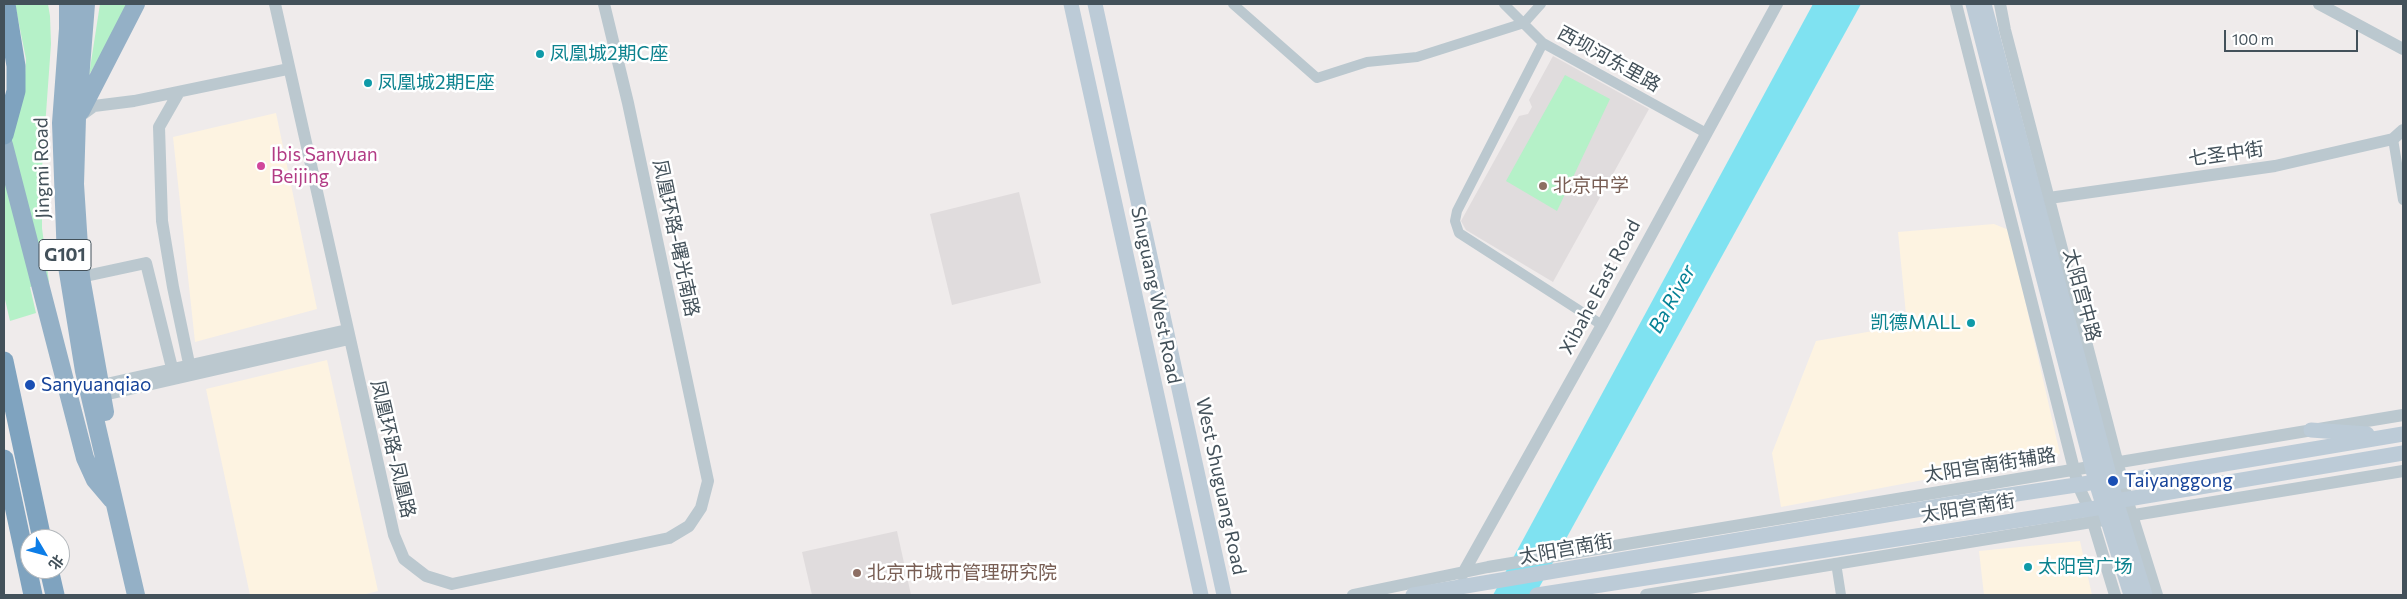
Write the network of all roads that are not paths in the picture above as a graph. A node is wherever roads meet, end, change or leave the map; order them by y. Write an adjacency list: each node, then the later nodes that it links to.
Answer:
1 (6, 4): 26 (highway)
2 (68, 4): 43 (highway, Jingmi Road / G101)
3 (86, 4): 23 (highway, Jingmi Road / G101)
4 (136, 4): 23 (highway)
5 (275, 4): 21 (street, 凤凰环路-凤凰路)
6 (604, 4): 52 (street, 凤凰环路-曙光南路)
7 (1071, 4): 65 (main road, Shuguang West Road)
8 (1095, 4): 66 (main road, West Shuguang Road)
9 (1233, 4): 18 (street)
10 (1504, 4): 18 (street, 西坝河东里路)
11 (1541, 4): 18 (street)
12 (1777, 4): 25 (street, Xibahe East Road)
13 (1956, 4): 30 (street, 太阳宫中路)
14 (1973, 4): 33 (main road, 太阳宫中路)
15 (1984, 4): 34 (main road, 太阳宫中路)
16 (2000, 4): 29 (street, 太阳宫中路)
17 (2319, 4): 20 (street)
18 (1524, 23): 19 (street, 西坝河东里路)
19 (1543, 43): 25 (street, 西坝河东里路); 38 (street)
20 (2403, 49)
21 (288, 69): 22 (street); 39 (street, 凤凰环路-凤凰路)
22 (179, 92): 23 (street); 41 (street)
23 (77, 118): 35 (highway, Jingmi Road / G101)
24 (2403, 130): 27 (street)
25 (1706, 133): 38 (street, Xibahe East Road)
26 (4, 135)
27 (2393, 140): 31 (street, 七圣中街); 32 (street)
28 (4, 145): 53 (highway)
29 (2041, 168): 31 (street, 太阳宫中路); 34 (street)
30 (2002, 184): 33 (street); 37 (street, 太阳宫中路)
31 (2049, 198): 50 (street, 太阳宫中路)
32 (2403, 200)
33 (2028, 219): 36 (main road, 太阳宫中路)
34 (2043, 229): 50 (main road, 太阳宫中路)
35 (81, 276): 42 (street); 43 (highway, Jingmi Road / G101)
36 (2053, 313): 37 (street); 50 (main road, 太阳宫中路)
37 (2036, 317): 51 (street, 太阳宫中路)
38 (1602, 325): 58 (street, Xibahe East Road)
39 (348, 335): 41 (street); 52 (street, 凤凰环路-凤凰路)
40 (4, 361): 55 (highway)
41 (190, 369): 42 (street)
42 (173, 374): 43 (street)
43 (95, 392): 53 (highway, Jingmi Road / G101); 64 (highway, Jingmi Road / G101)
44 (2403, 415): 45 (street)
45 (2311, 430): 46 (main road); 50 (street)
46 (2399, 435): 50 (main road, 太阳宫南街)
47 (2403, 453): 54 (main road, 太阳宫南街)
48 (4, 459): 61 (highway)
49 (2403, 471): 54 (street, 太阳宫南街)
50 (2108, 473): 51 (main road, 太阳宫南街); 54 (main road, 太阳宫中路); 54 (street, 太阳宫中路)
51 (2076, 477): 54 (street, 太阳宫中路); 57 (street, 太阳宫南街辅路); 60 (main road, 太阳宫南街)
52 (708, 481)
53 (114, 502): 63 (highway, Jingmi Road / G101)
54 (2111, 511): 56 (street, 太阳宫南街); 69 (main road, 太阳宫南街); 72 (street, 太阳宫中路); 73 (main road, 太阳宫中路); 74 (main road, 太阳宫中路); 75 (street, 太阳宫中路)
55 (40, 529)
56 (1836, 563): 70 (street, 太阳宫南街); 71 (street)
57 (1504, 564): 58 (street, 太阳宫南街)
58 (1464, 571): 60 (street, Xibahe East Road); 67 (street, 太阳宫南街)
59 (51, 579): 62 (highway)
60 (1453, 592): 68 (main road, 太阳宫南街)
61 (33, 595)
62 (55, 595)
63 (136, 595)
64 (148, 595)
65 (1201, 595)
66 (1224, 595)
67 (1354, 595)
68 (1413, 595)
69 (1537, 595)
70 (1646, 595)
71 (1841, 595)
72 (2115, 595)
73 (2131, 595)
74 (2145, 595)
75 (2157, 595)

